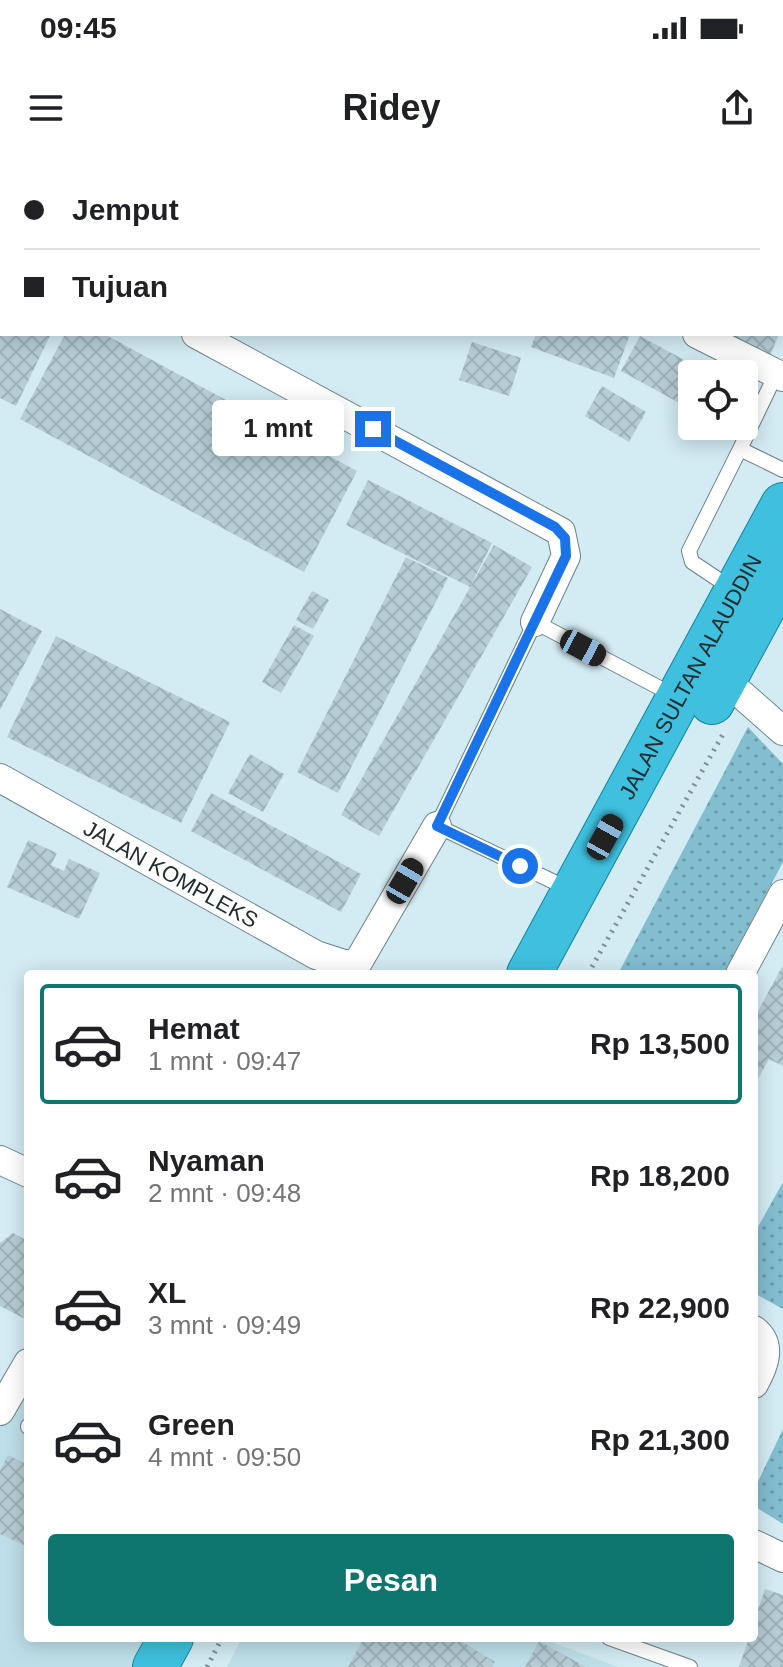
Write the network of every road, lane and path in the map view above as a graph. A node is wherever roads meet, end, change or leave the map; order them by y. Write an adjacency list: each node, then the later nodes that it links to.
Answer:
1 (200, 336): 9 (street)
2 (701, 336): 3 (street)
3 (780, 375): 4 (lane)
4 (740, 449): 5 (lane); 8 (lane)
5 (783, 470)
6 (783, 505): 8 (highway, JALAN SULTAN ALAUDDIN)
7 (783, 571): 10 (highway, JALAN SULTAN ALAUDDIN)
8 (736, 592): 11 (highway, JALAN SULTAN ALAUDDIN)
9 (535, 622): 11 (lane); 14 (lane)
10 (734, 687): 12 (street); 19 (highway, JALAN SULTAN ALAUDDIN); 20 (path)
11 (679, 699): 15 (highway, JALAN SULTAN ALAUDDIN)
12 (783, 731)
13 (0, 778): 17 (street, JALAN KOMPLEKS)
14 (437, 826): 15 (lane); 17 (street)
15 (575, 892): 18 (highway, JALAN SULTAN ALAUDDIN)
16 (783, 894): 21 (street)
17 (351, 967)
18 (531, 970)
19 (563, 970)
20 (590, 970)
21 (742, 970)
22 (0, 1160): 23 (street)
23 (24, 1171)
24 (758, 1334): 26 (street)
25 (24, 1370): 27 (street)
26 (758, 1377)
27 (0, 1411)
28 (758, 1546): 29 (street)
29 (783, 1558)
30 (169, 1642): 34 (highway)
31 (201, 1642): 35 (highway)
32 (220, 1642): 36 (path)
33 (620, 1642): 37 (lane)
34 (155, 1667)
35 (188, 1667)
36 (207, 1667)
37 (690, 1667)

